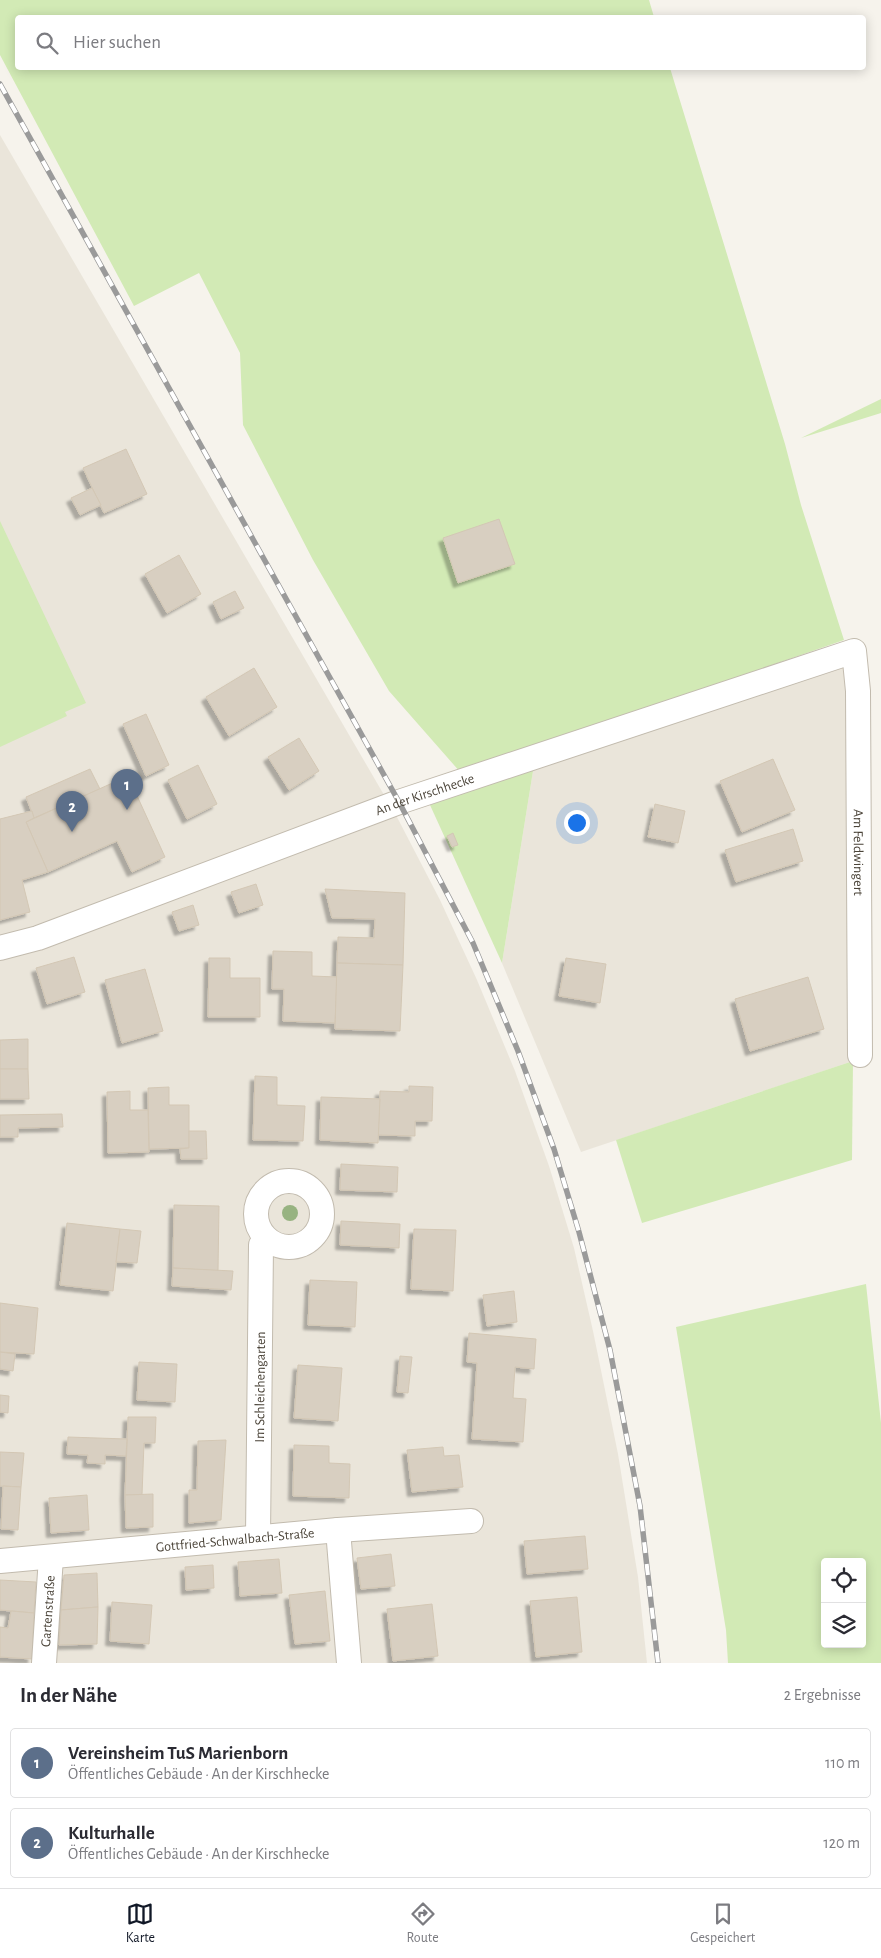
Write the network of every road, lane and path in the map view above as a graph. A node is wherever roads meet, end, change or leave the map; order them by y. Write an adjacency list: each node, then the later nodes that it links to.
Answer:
1 (854, 651): 2 (street, An der Kirschhecke); 3 (street, Am Feldwingert)
2 (0, 948)
3 (860, 1055)
4 (267, 1240): 7 (street, Im Schleichengarten)
5 (471, 1521): 6 (street, Gottfried-Schwalbach-Straße)
6 (338, 1530): 7 (street, Gottfried-Schwalbach-Straße); 11 (street)
7 (258, 1537): 8 (street, Gottfried-Schwalbach-Straße)
8 (51, 1558): 9 (street, Gottfried-Schwalbach-Straße); 10 (street, Gartenstraße)
9 (0, 1561)
10 (44, 1663)
11 (349, 1663)

